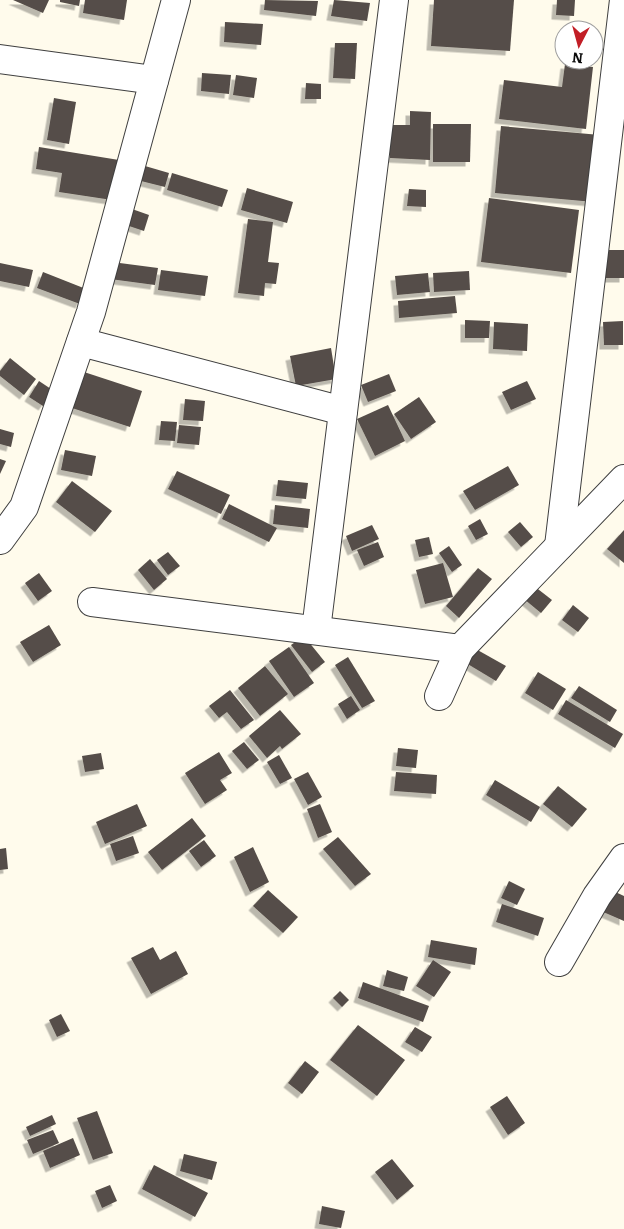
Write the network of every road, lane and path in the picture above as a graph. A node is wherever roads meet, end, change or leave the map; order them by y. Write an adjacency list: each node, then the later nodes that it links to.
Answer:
1 (176, 0): 5 (street)
2 (394, 0): 7 (street)
3 (624, 0): 10 (street)
4 (0, 59): 5 (street)
5 (154, 80): 6 (street)
6 (81, 342): 7 (street); 9 (street)
7 (343, 411): 12 (street)
8 (624, 479): 10 (street)
9 (0, 540)
10 (559, 546): 13 (street)
11 (92, 602): 12 (street)
12 (316, 630): 13 (street)
13 (460, 649): 14 (street)
14 (439, 696)
15 (624, 858): 16 (street)
16 (559, 962)

